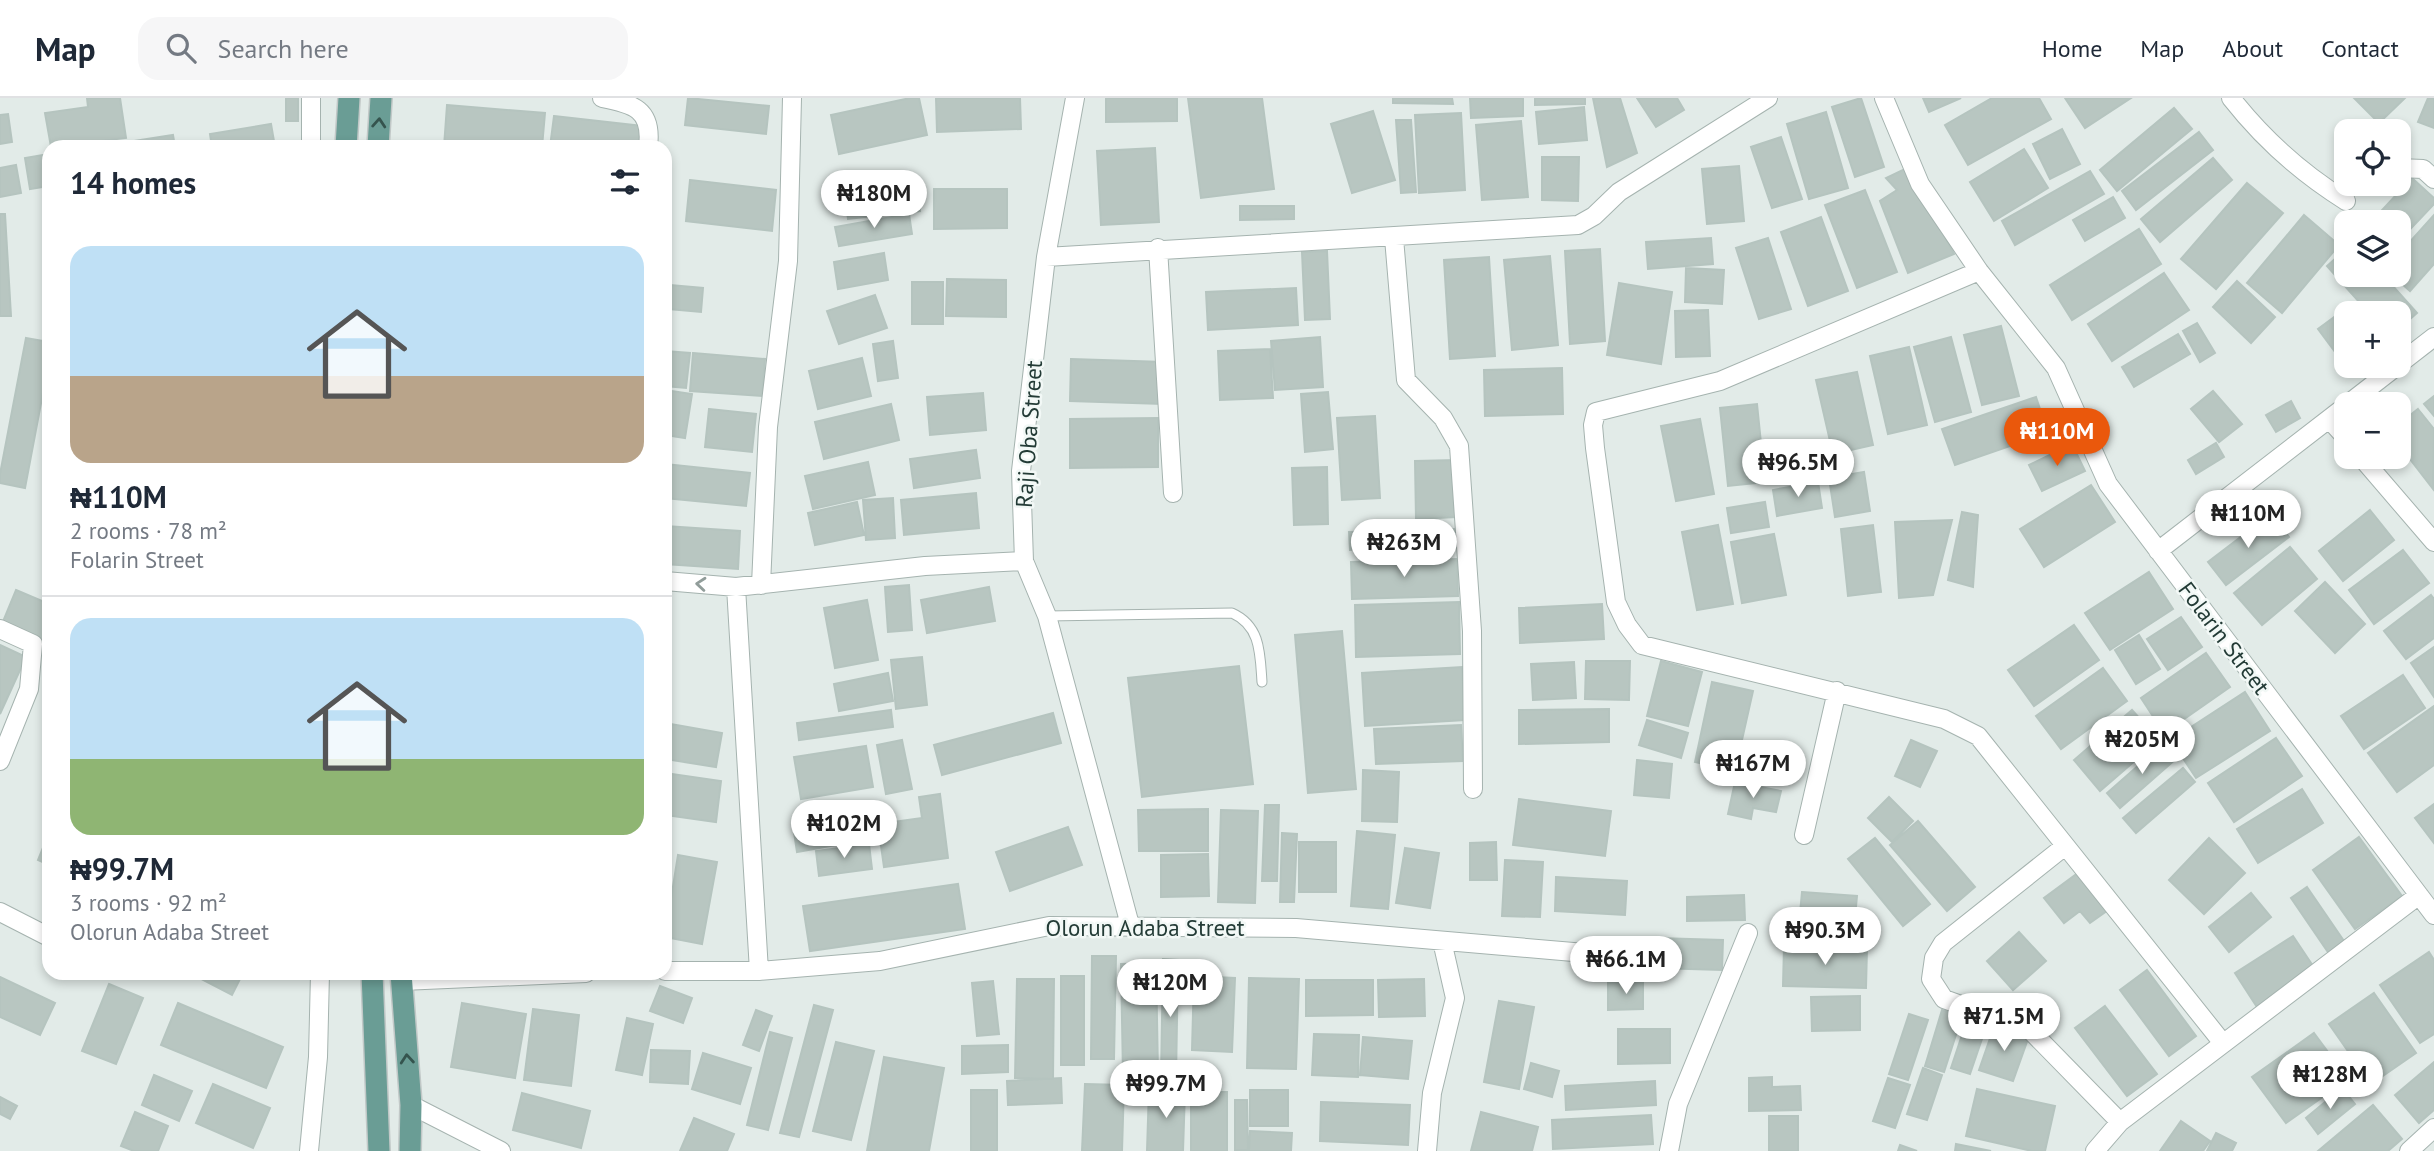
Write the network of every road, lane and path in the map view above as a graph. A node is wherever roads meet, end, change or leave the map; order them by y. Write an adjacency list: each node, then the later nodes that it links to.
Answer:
1 (312, 98): 10 (street)
2 (349, 98): 11 (main road)
3 (381, 98): 12 (main road, one-way to 3)
4 (602, 98): 13 (street)
5 (793, 98): 34 (street)
6 (1075, 98): 19 (street, Raji Oba Street)
7 (1768, 98): 17 (street)
8 (1884, 98): 20 (street, Folarin Street)
9 (2231, 98): 16 (street)
10 (311, 140)
11 (346, 140)
12 (378, 140)
13 (649, 140)
14 (2411, 168): 15 (street)
15 (2434, 180)
16 (2346, 201)
17 (1394, 238): 18 (street); 41 (street)
18 (1158, 248): 19 (street); 29 (street)
19 (1046, 257): 32 (street, Raji Oba Street)
20 (1979, 271): 31 (street, Folarin Street); 39 (street)
21 (2434, 337): 22 (street)
22 (2411, 355)
23 (2381, 378): 24 (street)
24 (2364, 392)
25 (2334, 415): 26 (street)
26 (2329, 419): 27 (street); 31 (street)
27 (2334, 425)
28 (2371, 469): 30 (street)
29 (1173, 493)
30 (2434, 542)
31 (2158, 551): 44 (street, Folarin Street)
32 (1024, 561): 34 (street); 36 (street, Raji Oba Street)
33 (672, 582): 35 (street, one-way to 33)
34 (761, 585): 35 (street)
35 (736, 587): 53 (street)
36 (1047, 616): 38 (lane); 47 (street, Raji Oba Street)
37 (0, 629): 40 (street)
38 (1262, 682)
39 (1838, 691): 42 (street); 43 (street)
40 (0, 761)
41 (1473, 789)
42 (1804, 835)
43 (2065, 846): 57 (street); 59 (street)
44 (2419, 895): 46 (street, Folarin Street); 57 (street)
45 (0, 912): 48 (street)
46 (2434, 915)
47 (1130, 925): 50 (street, Olorun Adaba Street); 53 (street, Olorun Adaba Street)
48 (42, 933)
49 (1748, 933): 66 (street)
50 (1442, 941): 51 (street, Olorun Adaba Street); 65 (street)
51 (1585, 953)
52 (672, 971): 53 (street, Olorun Adaba Street)
53 (759, 971)
54 (320, 980): 61 (street)
55 (372, 980): 62 (main road)
56 (401, 980): 58 (main road, one-way to 56)
57 (2222, 1042): 59 (street)
58 (411, 1105): 63 (main road); 64 (street)
59 (2120, 1122): 67 (street)
60 (2434, 1128): 68 (street)
61 (309, 1151)
62 (379, 1151)
63 (410, 1151)
64 (501, 1151)
65 (1427, 1151)
66 (1669, 1151)
67 (2095, 1151)
68 (2409, 1151)

